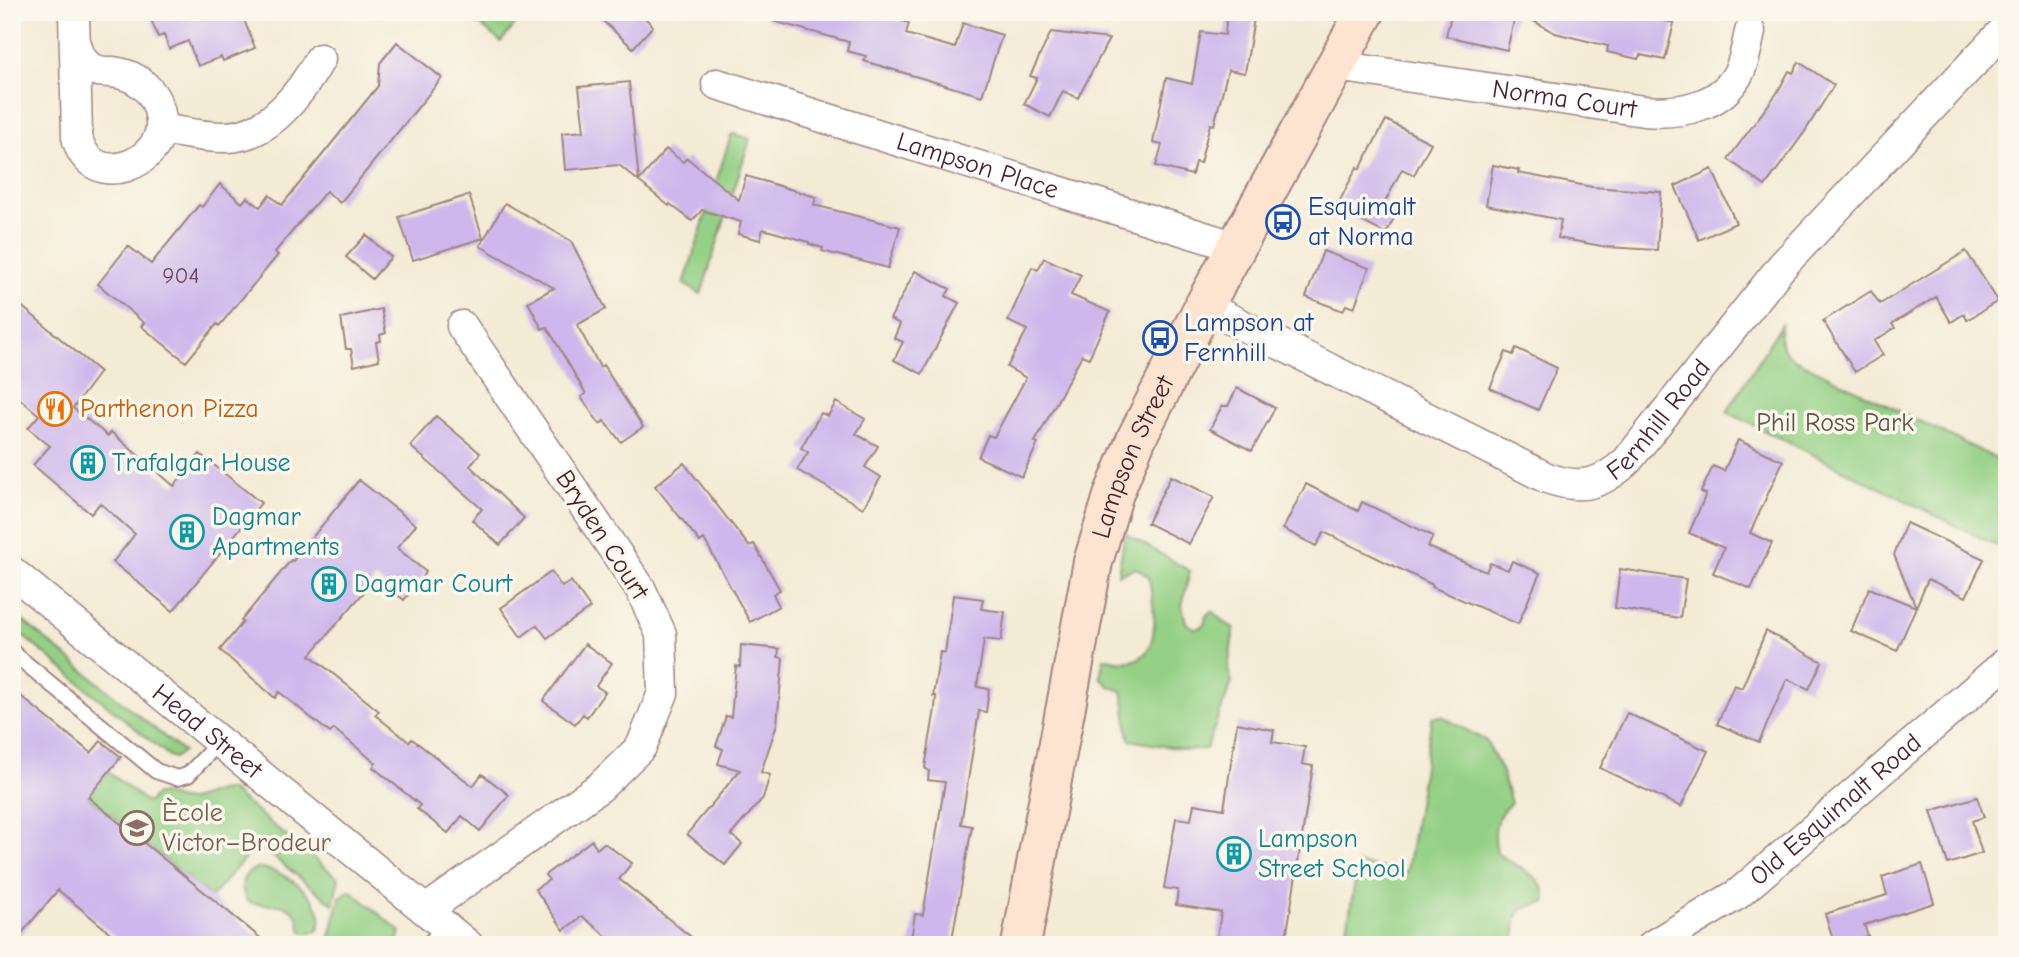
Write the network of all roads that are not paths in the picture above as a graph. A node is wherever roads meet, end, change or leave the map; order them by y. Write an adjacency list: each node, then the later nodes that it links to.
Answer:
1 (1365, 12): 6 (main road, Lampson Street)
2 (75, 27): 8 (street); 8 (street)
3 (2007, 27): 10 (street, Fernhill Road)
4 (1750, 32): 6 (street, Norma Court)
5 (320, 58): 8 (street)
6 (1335, 66): 9 (main road, Lampson Street)
7 (717, 84): 9 (street, Lampson Place)
8 (161, 129)
9 (1236, 247): 10 (main road, Lampson Street)
10 (1204, 306): 17 (main road, Lampson Street)
11 (462, 326): 16 (street, Bryden Court)
12 (12, 572): 15 (street, Head Street)
13 (12, 652): 15 (lane)
14 (2007, 662): 18 (street, Old Esquimalt Road)
15 (219, 741): 16 (street, Head Street)
16 (442, 931)
17 (1021, 945)
18 (1653, 945)

